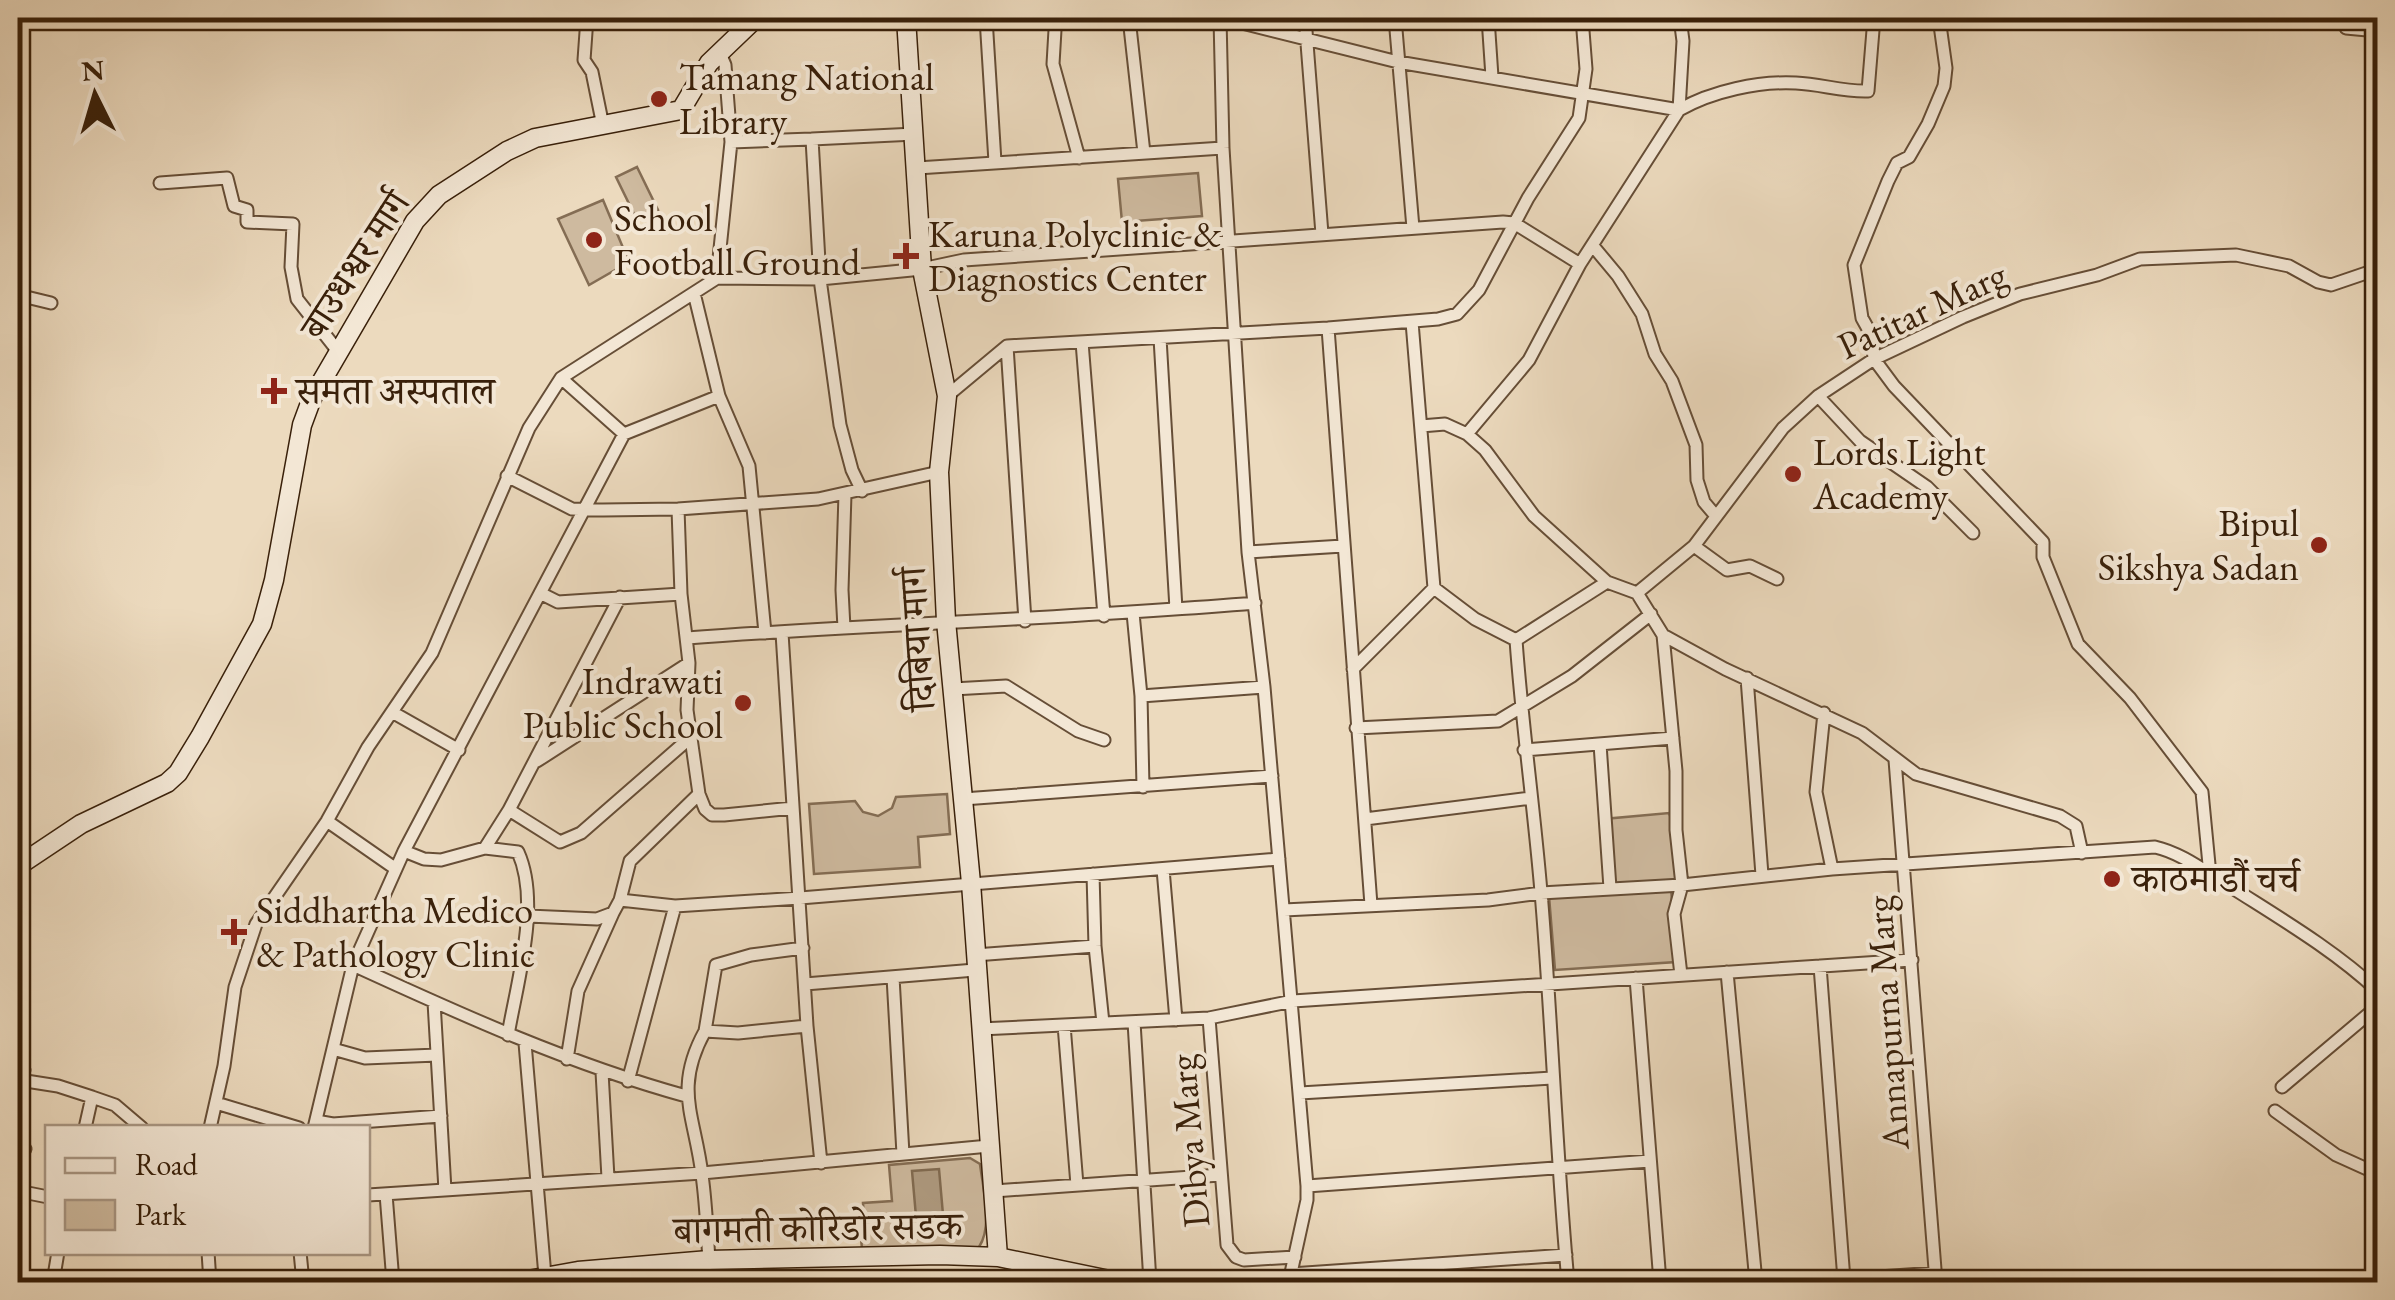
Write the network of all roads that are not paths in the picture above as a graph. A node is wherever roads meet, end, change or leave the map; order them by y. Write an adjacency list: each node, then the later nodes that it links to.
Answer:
1 (587, 18): 23 (street)
2 (756, 18): 18 (main road, बाउधश्वर मार्ग)
3 (906, 18): 24 (main road, दिबिया मार्ग)
4 (986, 18): 30 (street)
5 (1051, 18): 29 (street)
6 (1129, 18): 28 (street)
7 (1221, 18): 17 (street); 27 (street)
8 (1305, 18): 17 (street)
9 (1394, 18): 19 (street)
10 (1488, 18): 20 (street)
11 (1582, 18): 21 (street)
12 (1680, 18): 22 (street)
13 (1874, 18): 22 (street)
14 (1939, 18): 53 (street)
15 (2346, 28): 16 (street)
16 (2378, 31)
17 (1307, 38): 19 (street); 35 (street)
18 (720, 53): 23 (main road, बाउधश्वर मार्ग); 26 (street)
19 (1398, 62): 20 (street); 34 (street)
20 (1492, 77): 21 (street)
21 (1584, 92): 22 (street); 33 (street)
22 (1680, 110): 37 (street)
23 (603, 126): 52 (main road, बाउधश्वर मार्ग)
24 (914, 134): 25 (street); 31 (main road, दिबिया मार्ग)
25 (812, 139): 26 (street); 42 (street)
26 (731, 142): 41 (street)
27 (1223, 148): 28 (street); 36 (street)
28 (1144, 153): 29 (street)
29 (1079, 158): 30 (street)
30 (995, 162): 31 (street)
31 (917, 168): 39 (main road, दिबिया मार्ग)
32 (160, 183): 52 (street)
33 (1514, 223): 34 (street); 38 (street); 46 (street)
34 (1413, 228): 35 (street)
35 (1322, 234): 36 (street)
36 (1228, 241): 39 (street); 48 (street)
37 (1593, 246): 38 (street); 68 (street)
38 (1580, 264): 60 (street)
39 (922, 269): 42 (street); 56 (main road, दिबिया मार्ग)
40 (2378, 269): 53 (street, Patitar Marg)
41 (717, 278): 42 (street); 44 (street)
42 (820, 280): 63 (street)
43 (18, 294): 45 (street)
44 (694, 294): 54 (street); 55 (street)
45 (51, 303)
46 (1412, 322): 47 (street); 58 (street)
47 (1328, 328): 48 (street); 70 (street)
48 (1233, 333): 49 (street); 72 (street)
49 (1160, 338): 50 (street); 81 (street)
50 (1082, 342): 51 (street); 84 (street)
51 (1007, 346): 56 (street); 85 (street)
52 (338, 350): 125 (main road, बाउधश्वर मार्ग)
53 (1874, 359): 57 (street, Patitar Marg); 130 (street)
54 (561, 378): 59 (street); 62 (street)
55 (719, 396): 59 (street); 65 (street)
56 (947, 396): 61 (main road, दिबिया मार्ग)
57 (1818, 396): 68 (street, Patitar Marg); 69 (street)
58 (1421, 426): 60 (street); 75 (street)
59 (624, 434): 66 (street)
60 (1467, 434): 74 (street)
61 (939, 472): 63 (street); 86 (main road, दिबिया मार्ग)
62 (507, 476): 66 (street); 100 (street)
63 (862, 491): 64 (street)
64 (845, 494): 65 (street); 87 (street)
65 (754, 502): 67 (street); 89 (street)
66 (585, 510): 67 (street); 76 (street)
67 (678, 510): 78 (street)
68 (1716, 515): 71 (street, Patitar Marg)
69 (1973, 533)
70 (1343, 546): 72 (street); 94 (street)
71 (1694, 546): 73 (street); 77 (street, Patitar Marg)
72 (1248, 552): 80 (street)
73 (1777, 579)
74 (1607, 582): 77 (street); 92 (street)
75 (1434, 588): 92 (street); 94 (street)
76 (540, 593): 79 (street); 107 (street)
77 (1637, 593): 83 (street)
78 (681, 594): 79 (street); 91 (street)
79 (620, 598): 110 (street)
80 (1255, 603): 81 (street); 96 (street)
81 (1176, 610): 82 (street)
82 (1133, 613): 84 (street); 98 (street)
83 (1651, 614): 90 (street); 99 (street)
84 (1104, 616): 85 (street)
85 (1024, 621): 86 (street)
86 (946, 622): 87 (street); 97 (main road, दिबिया मार्ग)
87 (844, 628): 88 (street)
88 (782, 632): 89 (street); 116 (street)
89 (764, 633): 91 (street)
90 (1663, 635): 95 (street); 104 (street)
91 (687, 638): 93 (street)
92 (1516, 640): 99 (street)
93 (689, 664): 103 (street); 110 (street)
94 (1353, 669): 102 (street)
95 (1747, 678): 101 (street); 131 (street)
96 (1264, 686): 98 (street); 111 (street)
97 (953, 689): 105 (street); 115 (main road, दिबिया मार्ग)
98 (1141, 696): 112 (street)
99 (1521, 710): 102 (street); 108 (street)
100 (392, 712): 107 (street); 119 (street)
101 (1824, 714): 109 (street); 128 (street)
102 (1356, 728): 118 (street)
103 (691, 737): 113 (street); 117 (street)
104 (1673, 738): 106 (street); 133 (street)
105 (1104, 740)
106 (1600, 744): 108 (street); 134 (street)
107 (460, 750): 121 (street)
108 (1524, 750): 114 (street)
109 (1895, 760): 122 (street); 124 (street, Annapurna Marg)
110 (534, 763): 117 (street)
111 (1272, 776): 112 (street); 123 (street)
112 (1143, 786): 115 (street)
113 (699, 794): 116 (street); 137 (street)
114 (1532, 798): 118 (street); 135 (street)
115 (963, 799): 132 (main road, दिबिया मार्ग)
116 (793, 808): 136 (street)
117 (509, 810): 120 (street)
118 (1365, 819): 138 (street)
119 (327, 822): 126 (street); 180 (street)
120 (485, 848): 121 (street); 142 (street)
121 (404, 852): 126 (street)
122 (2082, 853): 124 (street); 130 (street)
123 (1279, 859): 127 (street); 140 (street)
124 (1905, 864): 128 (street); 145 (street, Annapurna Marg)
125 (18, 866)
126 (396, 869): 147 (street)
127 (1163, 869): 129 (street); 160 (street)
128 (1832, 869): 131 (street)
129 (1094, 874): 132 (street); 143 (street)
130 (2210, 875): 155 (street)
131 (1762, 876): 133 (street)
132 (971, 883): 136 (street); 146 (main road, दिबिया मार्ग)
133 (1682, 885): 134 (street); 150 (street)
134 (1610, 888): 135 (street)
135 (1541, 892): 138 (street); 154 (street)
136 (800, 898): 139 (street); 144 (street)
137 (620, 900): 139 (street); 141 (street)
138 (1371, 904): 140 (street)
139 (675, 906): 175 (street)
140 (1284, 910): 156 (street)
141 (613, 913): 142 (street); 171 (street)
142 (528, 916): 167 (street)
143 (1095, 946): 146 (street); 162 (street)
144 (803, 948): 153 (street); 166 (street)
145 (1912, 960): 148 (street); 217 (street, Annapurna Marg)
146 (975, 963): 151 (street); 165 (main road, दिबिया मार्ग)
147 (353, 965): 157 (street); 169 (street)
148 (1820, 966): 149 (street); 218 (street)
149 (1727, 972): 150 (street); 228 (street)
150 (1681, 975): 152 (street)
151 (892, 977): 153 (street); 189 (street)
152 (1636, 978): 154 (street); 190 (street)
153 (805, 984): 164 (street)
154 (1546, 984): 156 (street); 174 (street)
155 (2378, 991)
156 (1294, 1001): 159 (street); 177 (street)
157 (434, 1002): 167 (street); 170 (street)
158 (2378, 1006): 176 (street)
159 (1209, 1018): 160 (street); 194 (street, Dibya Marg)
160 (1176, 1020): 161 (street)
161 (1134, 1022): 162 (street); 197 (street, Dibya Marg)
162 (1102, 1023): 163 (street)
163 (1064, 1025): 165 (street); 199 (street)
164 (807, 1026): 166 (street); 191 (street)
165 (980, 1029): 188 (main road, दिबिया मार्ग)
166 (705, 1032): 179 (street)
167 (508, 1035): 168 (street)
168 (525, 1043): 171 (street); 198 (street)
169 (333, 1049): 170 (street); 183 (street)
170 (437, 1055): 182 (street)
171 (568, 1059): 172 (street)
172 (602, 1072): 175 (street); 196 (street)
173 (23, 1074): 178 (street)
174 (1552, 1078): 177 (street); 192 (street)
175 (628, 1080): 179 (street)
176 (2282, 1086)
177 (1300, 1093): 200 (street)
178 (92, 1096): 184 (street); 185 (street)
179 (686, 1096): 193 (street)
180 (216, 1103): 186 (street); 187 (street)
181 (2275, 1111): 195 (street)
182 (440, 1116): 183 (street); 201 (street)
183 (315, 1124)
184 (86, 1125)
185 (138, 1125)
186 (211, 1125)
187 (289, 1125)
188 (989, 1146): 189 (street); 203 (main road, दिबिया मार्ग)
189 (903, 1154): 191 (street)
190 (1650, 1161): 192 (street); 227 (street)
191 (821, 1162): 193 (street)
192 (1558, 1168): 200 (street); 210 (street)
193 (702, 1172): 196 (street); 213 (street)
194 (1220, 1174): 197 (street); 212 (street, Dibya Marg)
195 (2378, 1174)
196 (608, 1178): 198 (street)
197 (1143, 1180): 199 (street); 225 (street, Dibya Marg)
198 (538, 1184): 201 (street); 214 (street)
199 (1076, 1186): 203 (street)
200 (1306, 1186): 212 (street)
201 (444, 1190): 204 (street)
202 (18, 1191): 206 (street)
203 (994, 1192): 211 (main road, दिबिया मार्ग)
204 (386, 1194): 205 (street); 222 (street)
205 (370, 1195)
206 (45, 1196)
207 (58, 1255): 219 (street)
208 (208, 1255): 220 (street)
209 (300, 1255): 221 (street)
210 (1566, 1255): 215 (street); 226 (street)
211 (998, 1257): 213 (main road, बागमती कोरिडोर सडक); 224 (main road, बागमती कोरिडोर सडक)
212 (1295, 1257): 216 (street)
213 (709, 1260): 214 (main road, बागमती कोरिडोर सडक)
214 (546, 1276): 223 (main road, बागमती कोरिडोर सडक)
215 (1381, 1276): 216 (street)
216 (1290, 1278)
217 (1936, 1278): 218 (street)
218 (1844, 1280): 229 (street)
219 (53, 1282)
220 (210, 1282)
221 (303, 1282)
222 (393, 1282)
223 (517, 1282)
224 (1118, 1282)
225 (1150, 1282)
226 (1568, 1282)
227 (1660, 1282)
228 (1756, 1282)
229 (1807, 1282)

